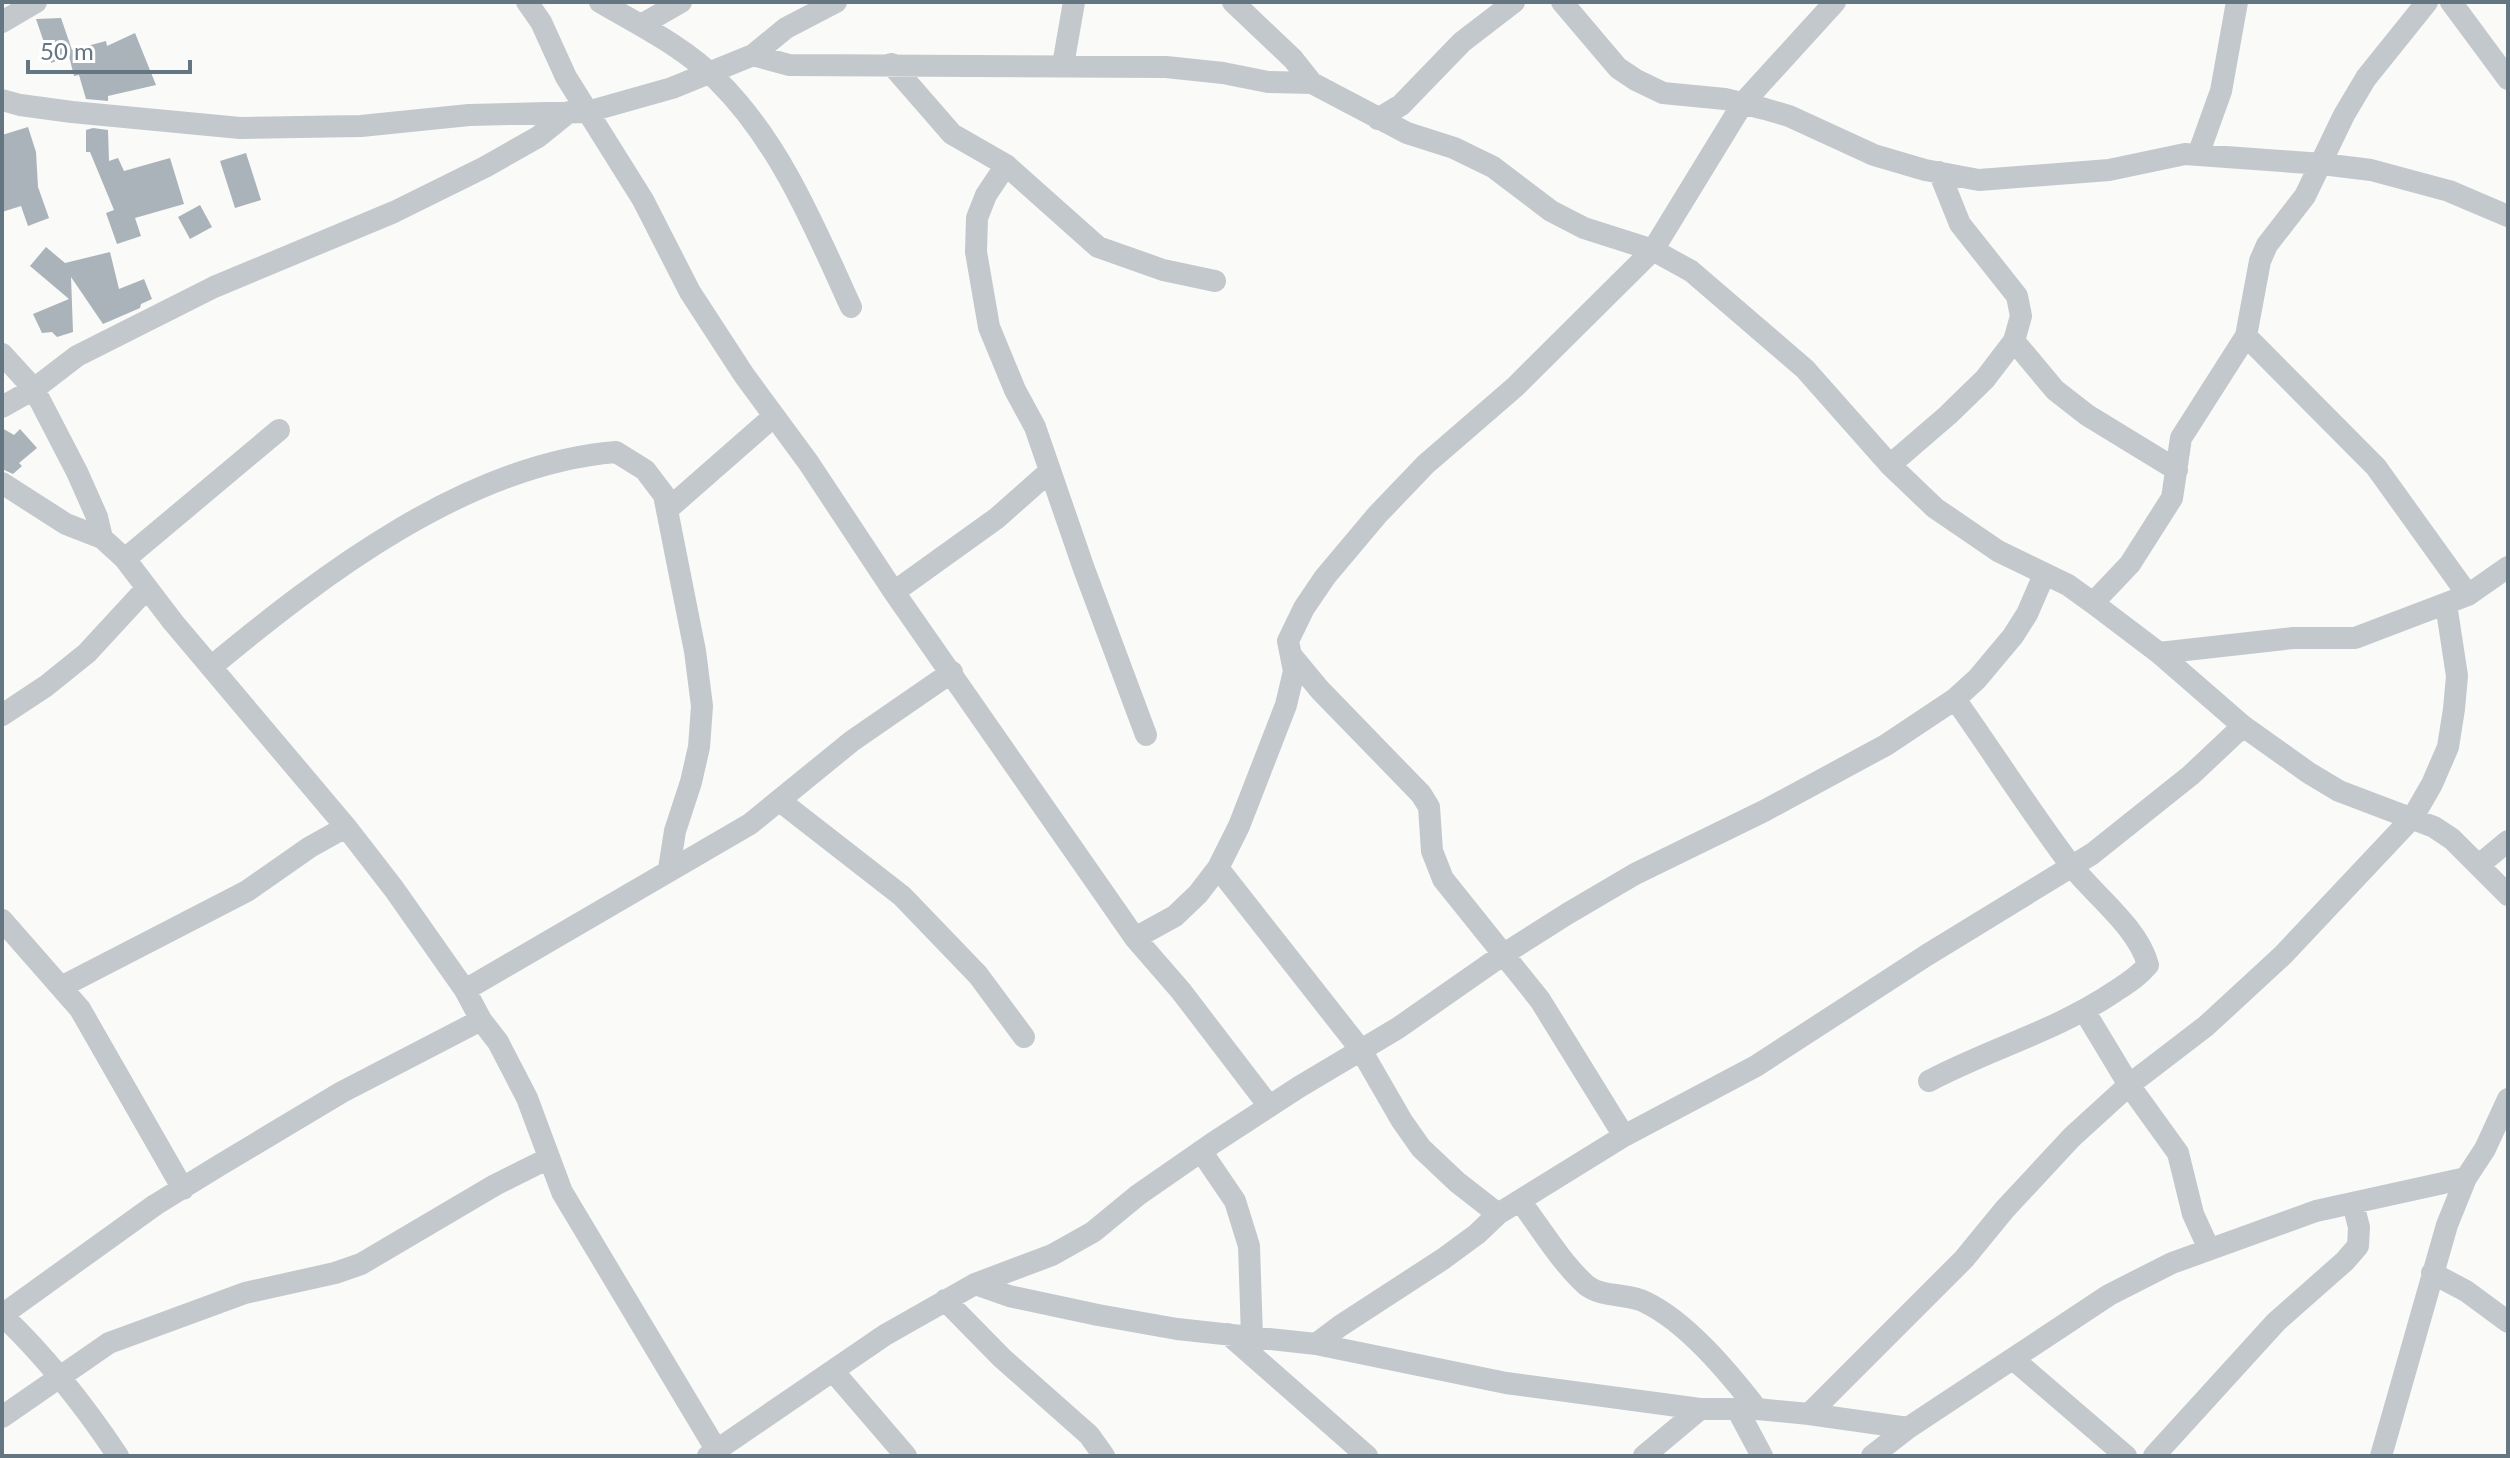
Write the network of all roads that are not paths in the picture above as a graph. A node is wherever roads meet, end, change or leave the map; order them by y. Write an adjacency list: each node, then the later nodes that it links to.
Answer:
1 (36, 2): 14 (street)
2 (600, 2): 15 (street)
3 (681, 2): 15 (street)
4 (836, 2): 16 (street)
5 (1074, 2): 18 (street)
6 (1233, 2): 21 (street)
7 (1514, 2): 25 (street)
8 (1562, 2): 23 (street)
9 (1835, 2): 23 (street)
10 (2237, 2): 26 (street)
11 (2427, 2): 27 (street)
12 (2451, 2): 20 (street)
13 (534, 5): 24 (street)
14 (2, 22)
15 (641, 25): 19 (street)
16 (753, 55): 17 (street); 19 (street)
17 (891, 64): 18 (street); 28 (street)
18 (1063, 65): 21 (street)
19 (709, 73): 24 (street); 33 (street)
20 (2508, 79)
21 (1312, 83): 25 (street)
22 (2, 100): 24 (street)
23 (1743, 103): 29 (street); 31 (street)
24 (578, 112): 37 (street); 39 (street)
25 (1378, 119): 31 (street)
26 (2198, 155): 27 (street); 29 (street)
27 (2322, 164): 30 (street); 34 (street)
28 (1006, 165): 32 (street); 43 (street)
29 (1939, 172): 35 (street)
30 (2508, 216)
31 (1653, 250): 41 (street); 56 (street)
32 (1215, 281)
33 (851, 307)
34 (2246, 336): 42 (street); 52 (street)
35 (2014, 341): 41 (street); 42 (street)
36 (2, 354): 37 (street)
37 (34, 389): 38 (street); 46 (street)
38 (2, 407)
39 (774, 416): 45 (street); 51 (street)
40 (279, 430): 47 (street)
41 (1890, 465): 49 (street)
42 (2177, 470): 53 (street)
43 (1050, 471): 51 (street); 62 (street)
44 (2, 483): 46 (street)
45 (668, 509): 57 (street); 70 (street)
46 (102, 538): 47 (street)
47 (125, 559): 50 (street)
48 (2508, 567): 52 (street)
49 (2044, 575): 53 (street); 59 (street)
50 (146, 589): 57 (street); 60 (street)
51 (894, 592): 58 (street)
52 (2468, 595): 54 (street)
53 (2093, 603): 55 (street)
54 (2446, 604): 55 (street); 64 (street)
55 (2159, 653): 61 (street)
56 (1290, 654): 69 (street); 74 (street)
57 (211, 667): 65 (street)
58 (952, 672): 63 (street); 73 (street)
59 (1955, 699): 68 (street); 74 (street)
60 (2, 715)
61 (2243, 726): 64 (street); 68 (street)
62 (1146, 735)
63 (780, 801): 70 (street); 79 (street)
64 (2413, 817): 67 (street); 82 (street)
65 (346, 827): 75 (street); 76 (street)
66 (2508, 841): 67 (street)
67 (2479, 865): 71 (street)
68 (2072, 866): 77 (street); 85 (street)
69 (1218, 868): 73 (street); 80 (street)
70 (669, 869): 76 (street)
71 (2508, 895)
72 (2, 920): 75 (street)
73 (1135, 938): 84 (street)
74 (1504, 954): 80 (street); 85 (street)
75 (61, 987): 89 (street)
76 (465, 990): 78 (street)
77 (2085, 1012): 81 (street); 82 (street)
78 (481, 1020): 87 (street); 89 (street)
79 (1024, 1037)
80 (1361, 1050): 84 (street); 92 (street)
81 (1929, 1081)
82 (2129, 1085): 93 (street); 107 (street)
83 (2508, 1099): 88 (street)
84 (1269, 1106): 86 (street)
85 (1624, 1136): 90 (street)
86 (1201, 1151): 95 (street); 100 (street)
87 (549, 1158): 104 (street); 110 (street)
88 (2466, 1178): 91 (street); 94 (street)
89 (183, 1189): 97 (street)
90 (1521, 1202): 92 (street); 106 (street)
91 (2353, 1204): 93 (street); 119 (street)
92 (1498, 1214): 101 (street)
93 (2209, 1249): 102 (street)
94 (2432, 1273): 98 (street); 120 (street)
95 (975, 1284): 96 (street); 99 (street)
96 (945, 1300): 103 (street); 113 (street)
97 (2, 1315): 104 (street)
98 (2508, 1322)
99 (1228, 1334): 100 (street); 114 (street)
100 (1252, 1337): 101 (street)
101 (1316, 1344): 105 (street)
102 (2013, 1359): 109 (street); 118 (street)
103 (833, 1371): 110 (street); 112 (street)
104 (59, 1378): 108 (street); 111 (street)
105 (1700, 1409): 106 (street); 115 (street)
106 (1747, 1409): 107 (street); 116 (street)
107 (1809, 1414): 109 (street)
108 (2, 1417)
109 (1908, 1428): 117 (street)
110 (715, 1454)
111 (118, 1456)
112 (906, 1456)
113 (1104, 1456)
114 (1367, 1456)
115 (1644, 1456)
116 (1762, 1456)
117 (1872, 1456)
118 (2126, 1456)
119 (2154, 1456)
120 (2381, 1456)

